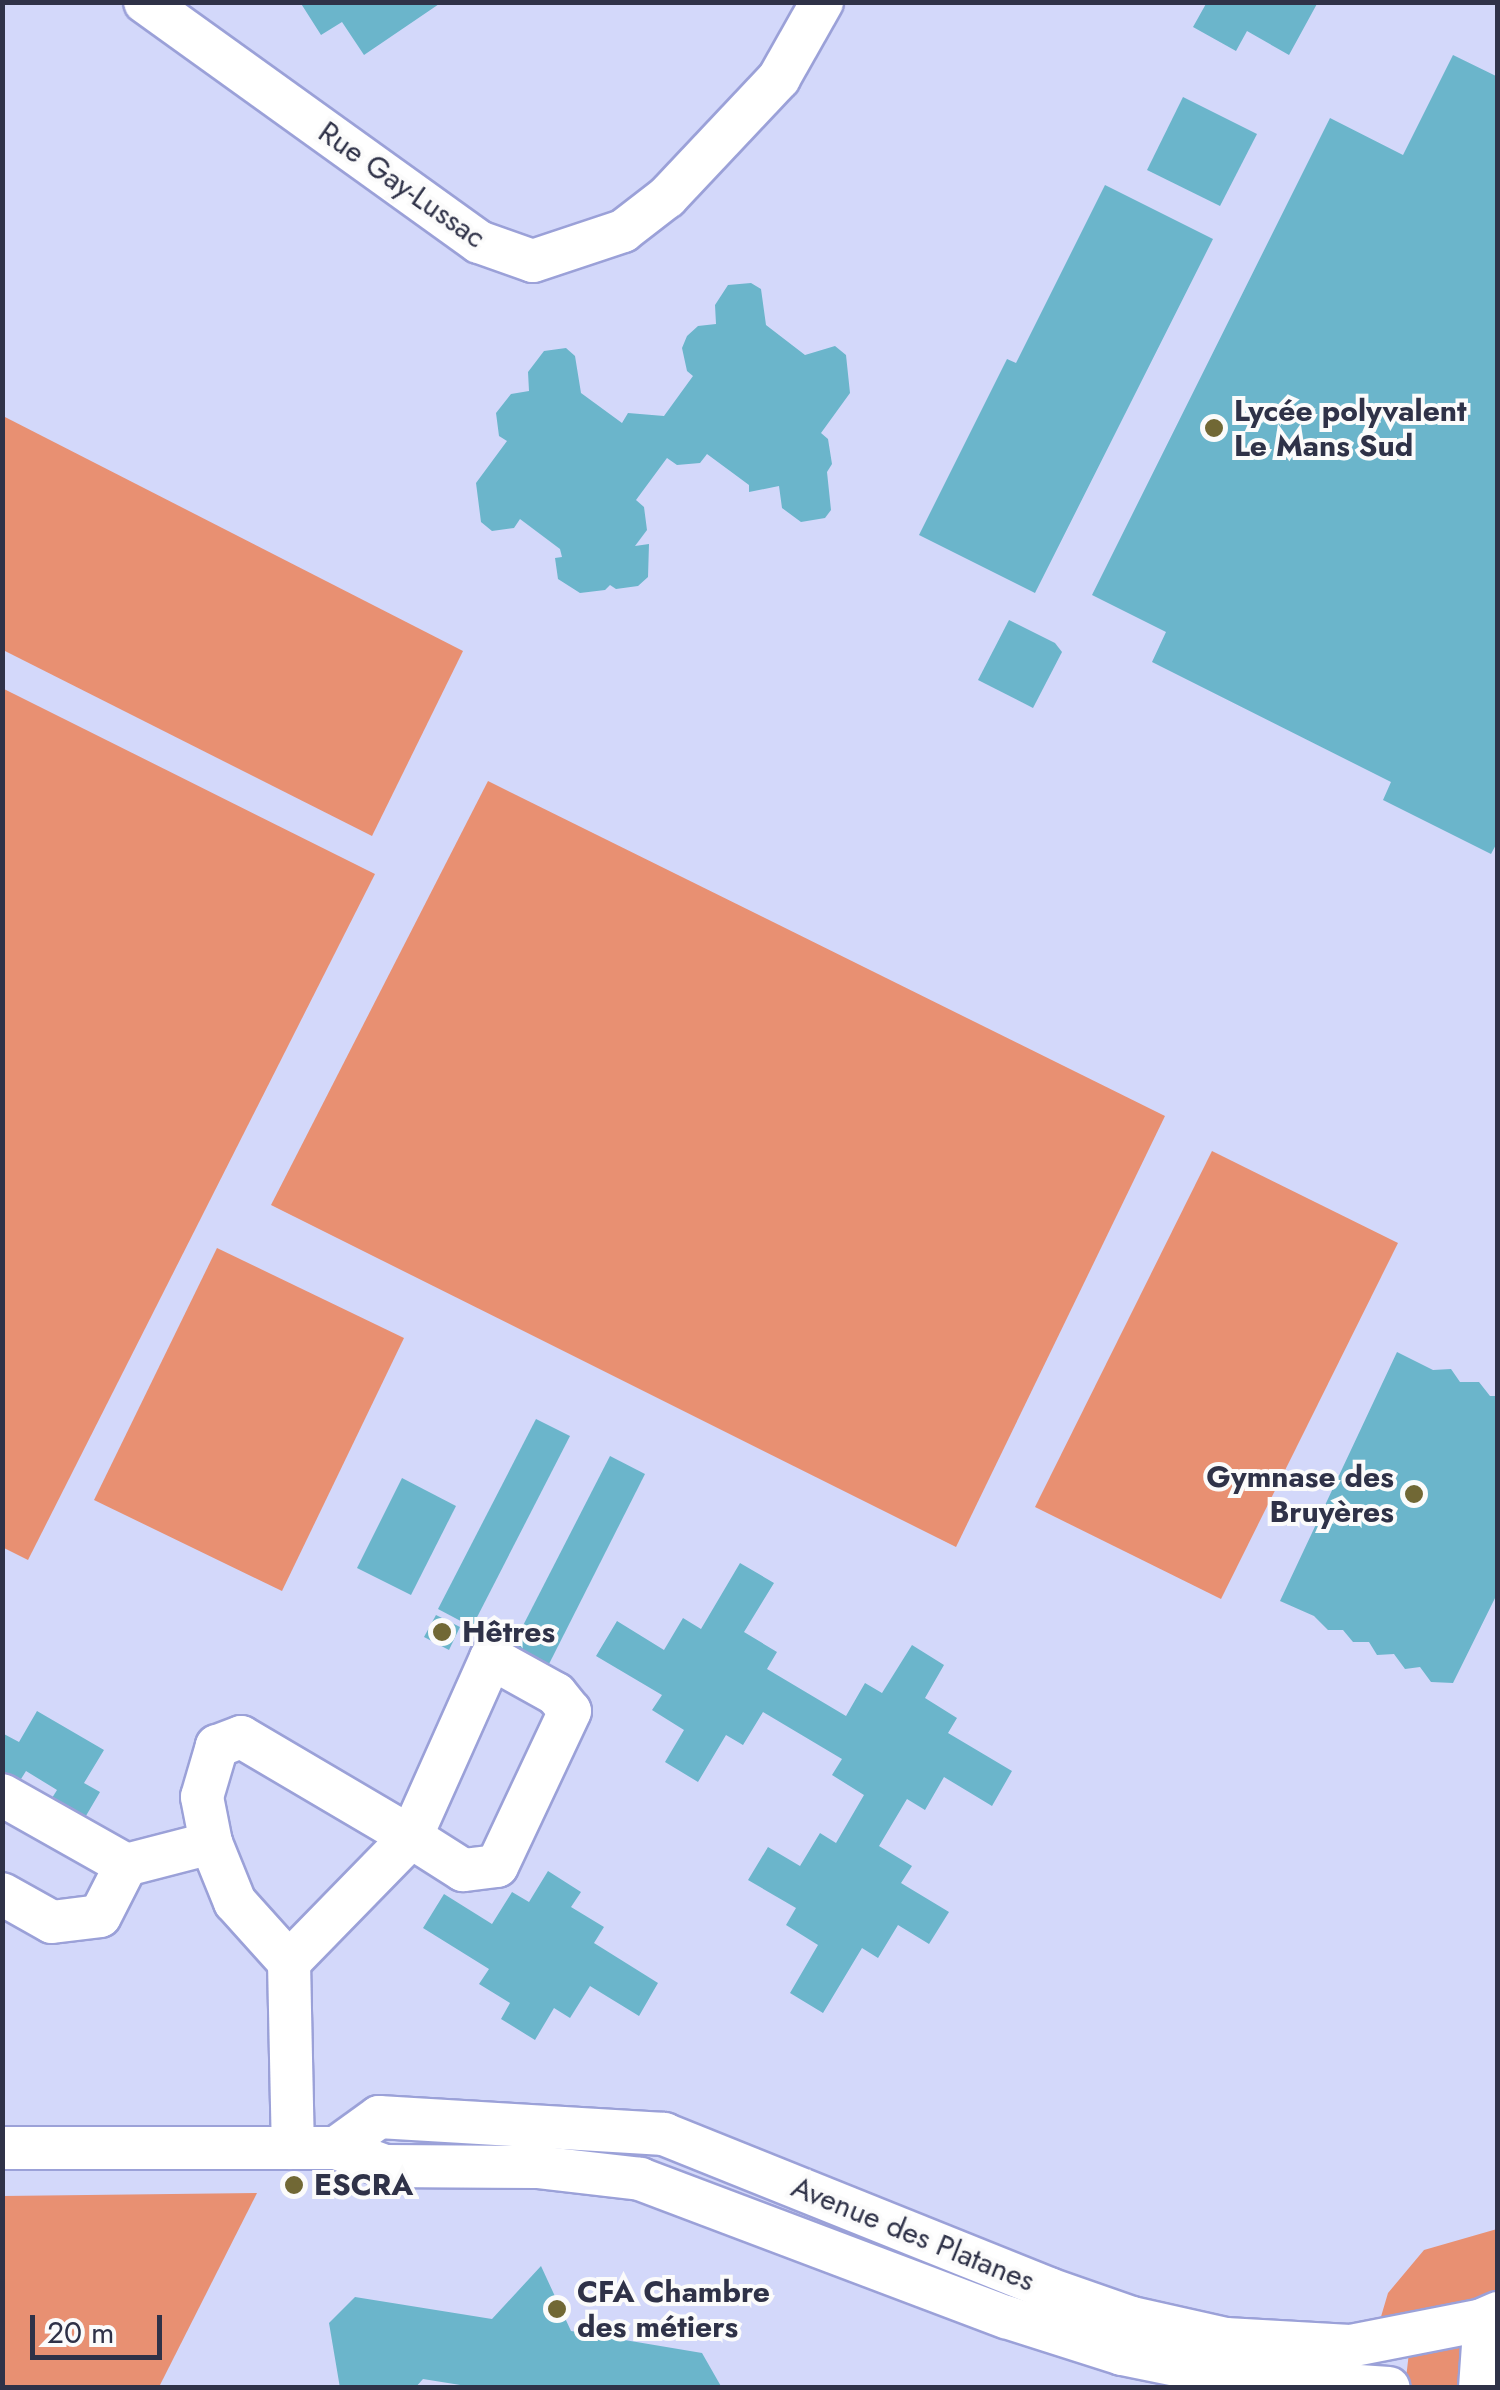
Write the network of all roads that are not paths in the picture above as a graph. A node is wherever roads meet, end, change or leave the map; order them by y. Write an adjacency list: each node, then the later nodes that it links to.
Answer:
1 (145, 2): 2 (street, Rue Gay-Lussac)
2 (822, 2)
3 (2, 1794): 6 (street)
4 (411, 1837): 4 (street); 5 (street); 8 (street)
5 (211, 1842): 6 (street); 8 (street)
6 (126, 1865): 7 (street)
7 (2, 1894)
8 (288, 1962): 10 (street)
9 (2, 2148): 10 (street, Avenue des Platanes)
10 (293, 2148): 11 (street, Avenue des Platanes)
11 (336, 2148): 12 (street, Avenue des Platanes); 13 (street, Avenue des Platanes)
12 (1498, 2315): 14 (street)
13 (1389, 2388)
14 (1480, 2388)

